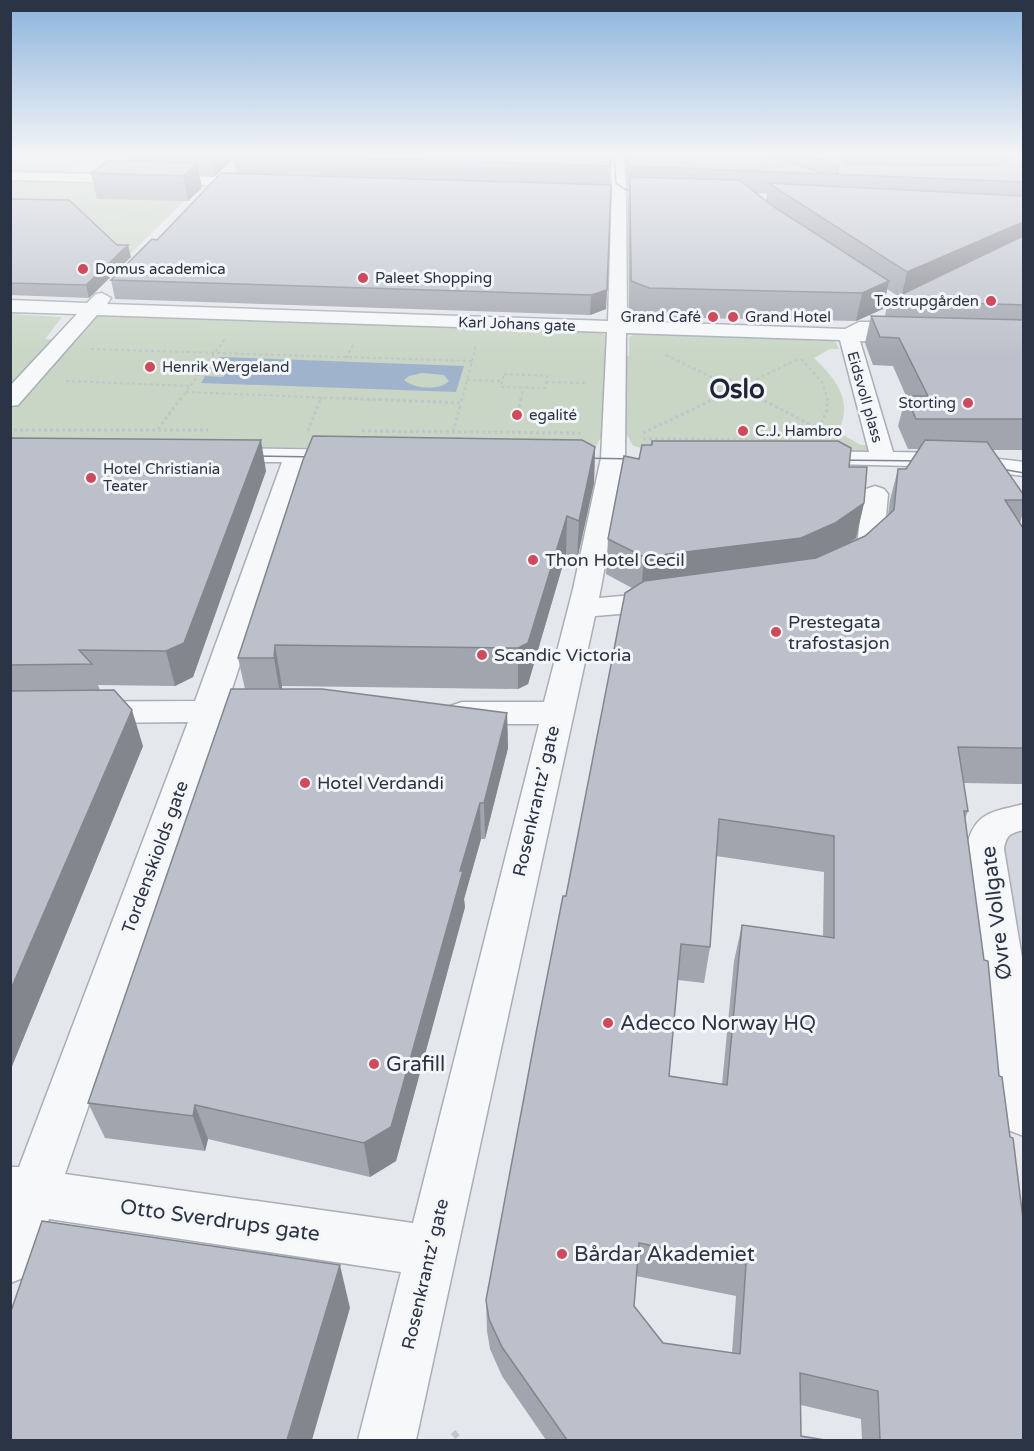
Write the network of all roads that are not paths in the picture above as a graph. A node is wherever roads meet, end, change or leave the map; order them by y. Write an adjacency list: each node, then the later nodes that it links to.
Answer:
1 (619, 222): 6 (street, Rosenkrantz’ gate)
2 (112, 288): 4 (street)
3 (10, 306): 4 (street, Karl Johans gate)
4 (92, 309): 6 (street, Karl Johans gate); 9 (street)
5 (882, 318): 7 (street)
6 (618, 327): 7 (street, Karl Johans gate); 19 (street, Rosenkrantz’ gate)
7 (848, 335): 8 (street, Karl Johans gate); 14 (street, Eidsvoll plass)
8 (930, 338)
9 (10, 400)
10 (302, 444): 12 (street); 13 (street); 20 (street, Tordenskiolds gate)
11 (782, 449): 14 (street)
12 (195, 455)
13 (375, 455)
14 (884, 458): 15 (street)
15 (1023, 480)
16 (875, 494): 17 (street)
17 (821, 576)
18 (697, 597): 19 (street)
19 (583, 607): 24 (street, Rosenkrantz’ gate)
20 (208, 711): 21 (street); 23 (street); 27 (street, Tordenskiolds gate)
21 (261, 711)
22 (438, 712): 24 (street)
23 (10, 713)
24 (556, 713): 28 (street, Rosenkrantz’ gate)
25 (1011, 820): 26 (street, Øvre Vollgate)
26 (1023, 1115)
27 (22, 1191): 28 (street, Otto Sverdrups gate); 29 (street, Tordenskiolds gate)
28 (430, 1251): 30 (street, Rosenkrantz’ gate)
29 (10, 1258)
30 (387, 1440)

